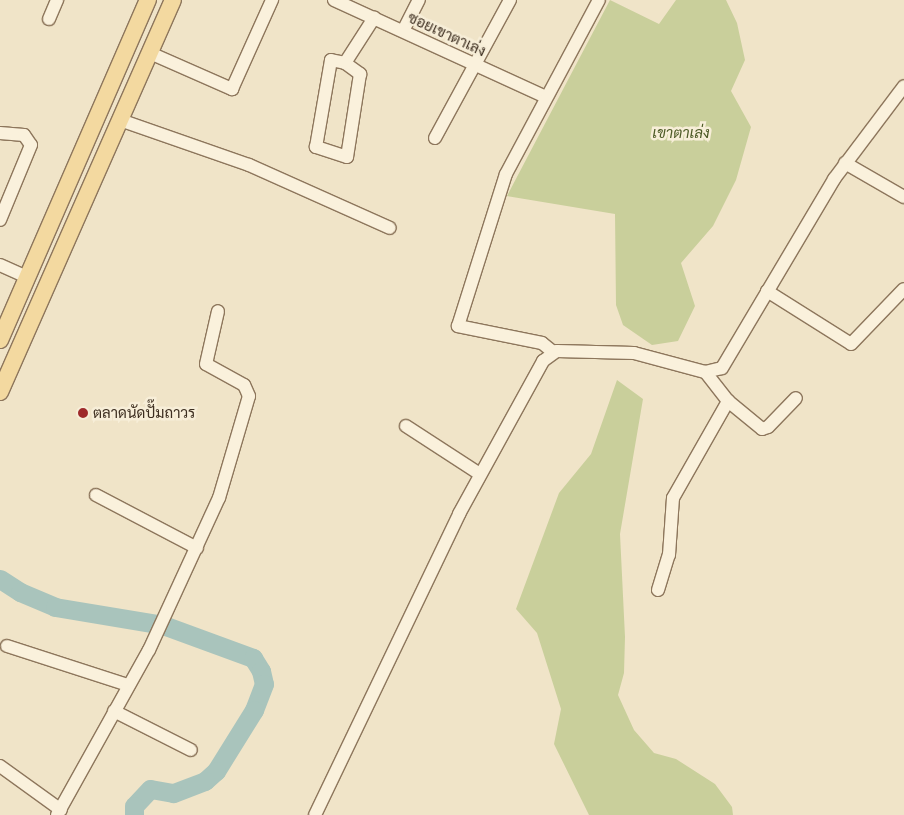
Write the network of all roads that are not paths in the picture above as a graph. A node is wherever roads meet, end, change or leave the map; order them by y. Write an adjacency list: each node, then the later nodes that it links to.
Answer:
1 (57, 0): 10 (street)
2 (148, 0): 25 (main road)
3 (173, 0): 12 (main road)
4 (272, 0): 12 (street)
5 (334, 0): 9 (street, ซอยเขาตาเล่ง)
6 (419, 0): 11 (street)
7 (510, 0): 14 (street)
8 (599, 0): 16 (street)
9 (374, 18): 11 (street, ซอยเขาตาเล่ง); 13 (street)
10 (49, 19)
11 (403, 31): 14 (street, ซอยเขาตาเล่ง)
12 (150, 53): 17 (main road)
13 (345, 63): 13 (street)
14 (476, 64): 16 (street, ซอยเขาตาเล่ง); 19 (street)
15 (904, 86): 20 (street)
16 (546, 97): 30 (street)
17 (120, 120): 23 (street); 32 (main road)
18 (0, 132): 22 (street)
19 (435, 138)
20 (844, 162): 21 (street); 27 (street)
21 (904, 197)
22 (0, 220)
23 (390, 228)
24 (0, 265): 25 (street)
25 (27, 277): 29 (main road)
26 (904, 289): 27 (street)
27 (768, 291): 31 (street)
28 (218, 311): 38 (street)
29 (0, 340)
30 (553, 352): 31 (street); 36 (street)
31 (705, 372): 34 (street)
32 (0, 392)
33 (796, 398): 34 (street)
34 (728, 401): 39 (street)
35 (406, 426): 36 (street)
36 (480, 474): 46 (street)
37 (96, 495): 38 (street)
38 (198, 548): 41 (street)
39 (658, 590)
40 (7, 646): 41 (street)
41 (128, 685): 42 (street)
42 (114, 711): 43 (street); 45 (street)
43 (191, 750)
44 (0, 766): 45 (street)
45 (59, 812)
46 (316, 815)

